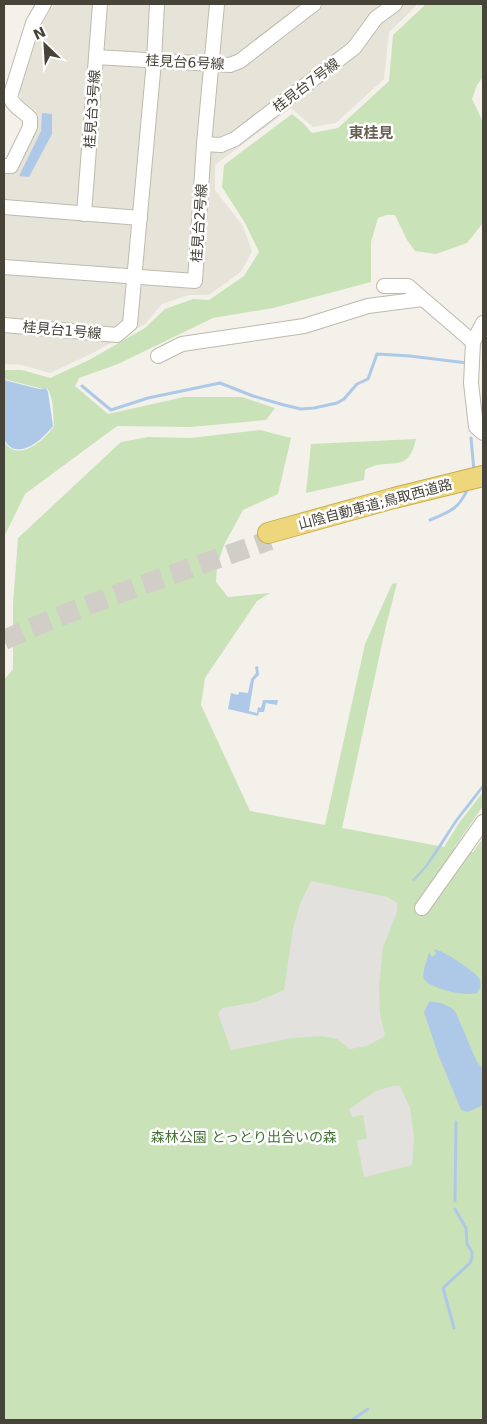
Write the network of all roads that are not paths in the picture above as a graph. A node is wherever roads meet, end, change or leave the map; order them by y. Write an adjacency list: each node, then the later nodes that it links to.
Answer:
1 (44, 4): 11 (street)
2 (100, 4): 7 (street, 桂見台3号線)
3 (158, 4): 8 (street, 桂見台1号線)
4 (217, 4): 9 (street, 桂見台2号線)
5 (314, 4): 9 (street, 桂見台6号線)
6 (395, 4): 10 (street, 桂見台7号線)
7 (96, 57): 8 (street, 桂見台6号線); 13 (street, 桂見台3号線)
8 (154, 61): 9 (street, 桂見台6号線); 14 (street, 桂見台1号線)
9 (211, 64): 10 (street, 桂見台2号線)
10 (204, 144): 16 (street, 桂見台2号線)
11 (4, 166)
12 (4, 207): 13 (street)
13 (84, 214): 14 (street)
14 (140, 218): 16 (street, 桂見台1号線)
15 (4, 267): 16 (street, 桂見台2号線)
16 (135, 277): 20 (street, 桂見台1号線)
17 (384, 286): 18 (street)
18 (422, 299): 21 (street); 22 (street)
19 (483, 323): 21 (street)
20 (4, 325)
21 (473, 342): 23 (street)
22 (158, 356)
23 (483, 433)
24 (483, 476): 26 (highway, 山陰自動車道;鳥取西道路)
25 (483, 482): 26 (highway, 山陰自動車道;鳥取西道路)
26 (395, 501): 27 (highway, 山陰自動車道;鳥取西道路)
27 (269, 537)
28 (483, 822): 29 (street)
29 (422, 908)

